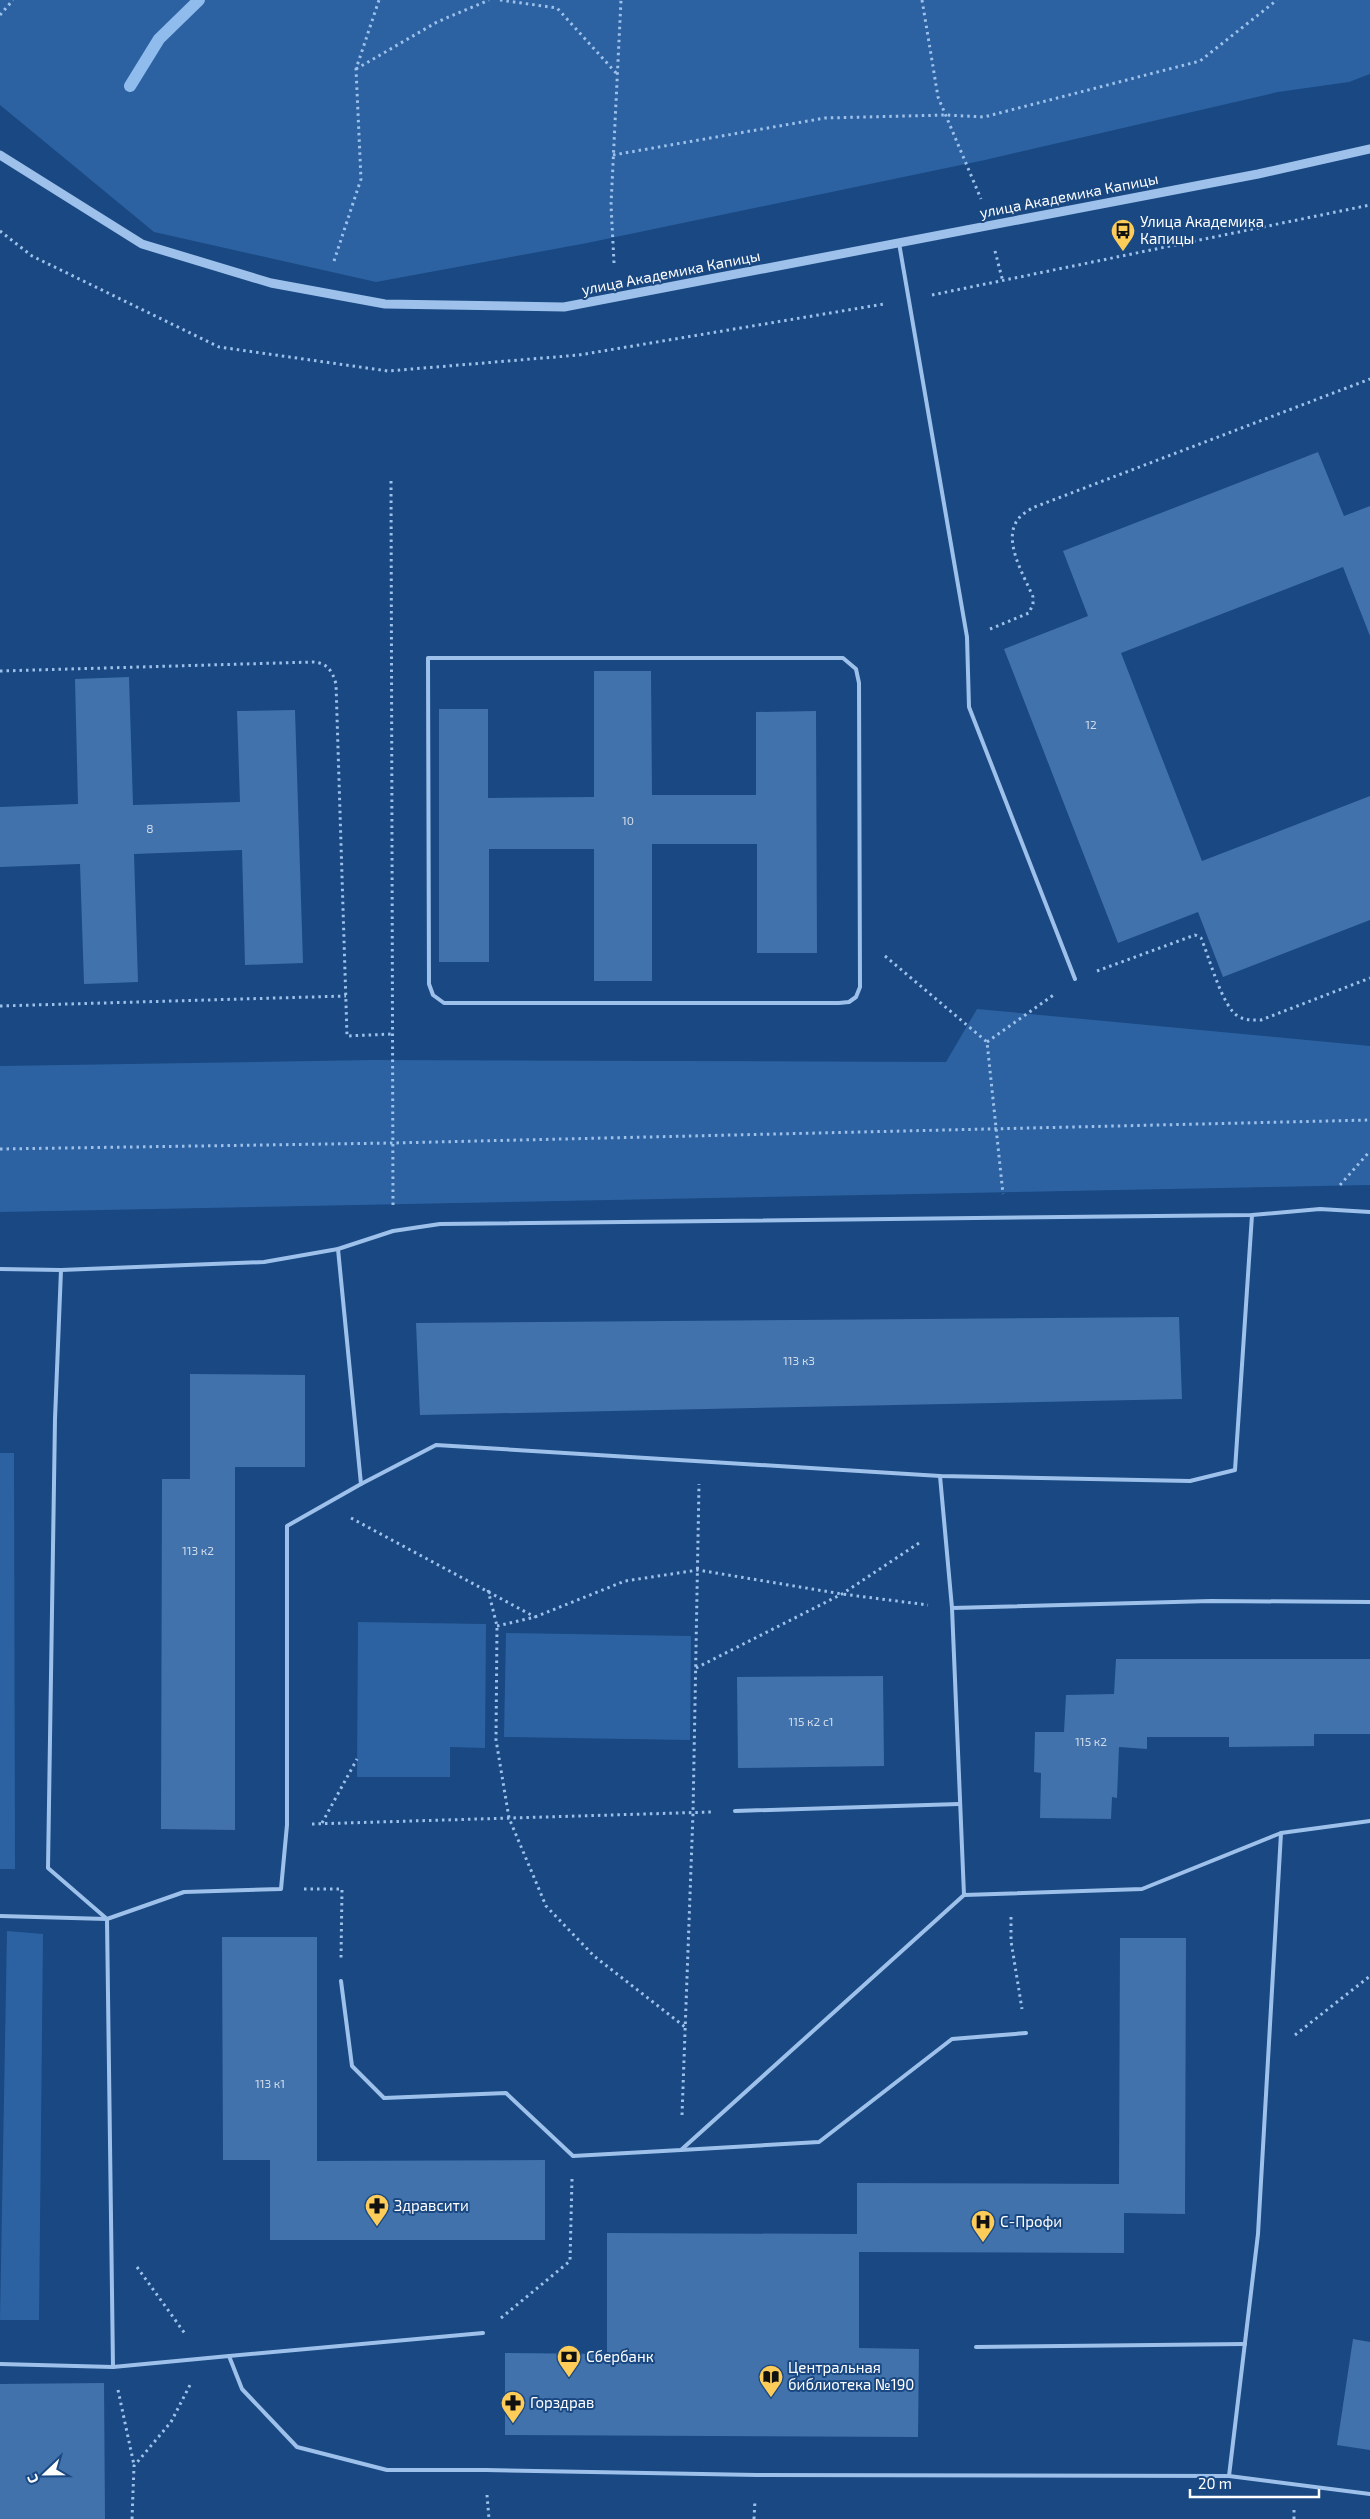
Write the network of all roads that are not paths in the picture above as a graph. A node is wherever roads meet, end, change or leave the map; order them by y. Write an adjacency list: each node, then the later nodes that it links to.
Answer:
1 (1370, 149): 3 (street, улица Академика Капицы)
2 (0, 155): 3 (street, улица Академика Капицы)
3 (899, 243): 5 (lane)
4 (860, 936): 4 (lane)
5 (1075, 980)
6 (1370, 1212): 7 (lane)
7 (1252, 1214): 8 (lane); 11 (lane)
8 (338, 1250): 10 (lane); 12 (lane)
9 (0, 1269): 10 (lane)
10 (61, 1270): 21 (lane)
11 (940, 1476): 12 (lane); 14 (lane)
12 (361, 1484): 21 (lane)
13 (1370, 1602): 14 (lane)
14 (952, 1608): 15 (lane)
15 (959, 1804): 16 (lane); 19 (lane)
16 (735, 1811)
17 (1370, 1821): 18 (lane)
18 (1281, 1833): 19 (lane); 26 (lane)
19 (964, 1895): 24 (lane)
20 (0, 1916): 21 (lane)
21 (108, 1919): 30 (lane)
22 (341, 1981): 24 (lane)
23 (1026, 2033): 24 (lane)
24 (681, 2150)
25 (483, 2333): 28 (lane)
26 (1245, 2344): 27 (lane); 31 (lane)
27 (976, 2347)
28 (230, 2356): 30 (lane); 31 (lane)
29 (0, 2364): 30 (lane)
30 (113, 2367)
31 (1229, 2476): 32 (lane)
32 (1370, 2494)

